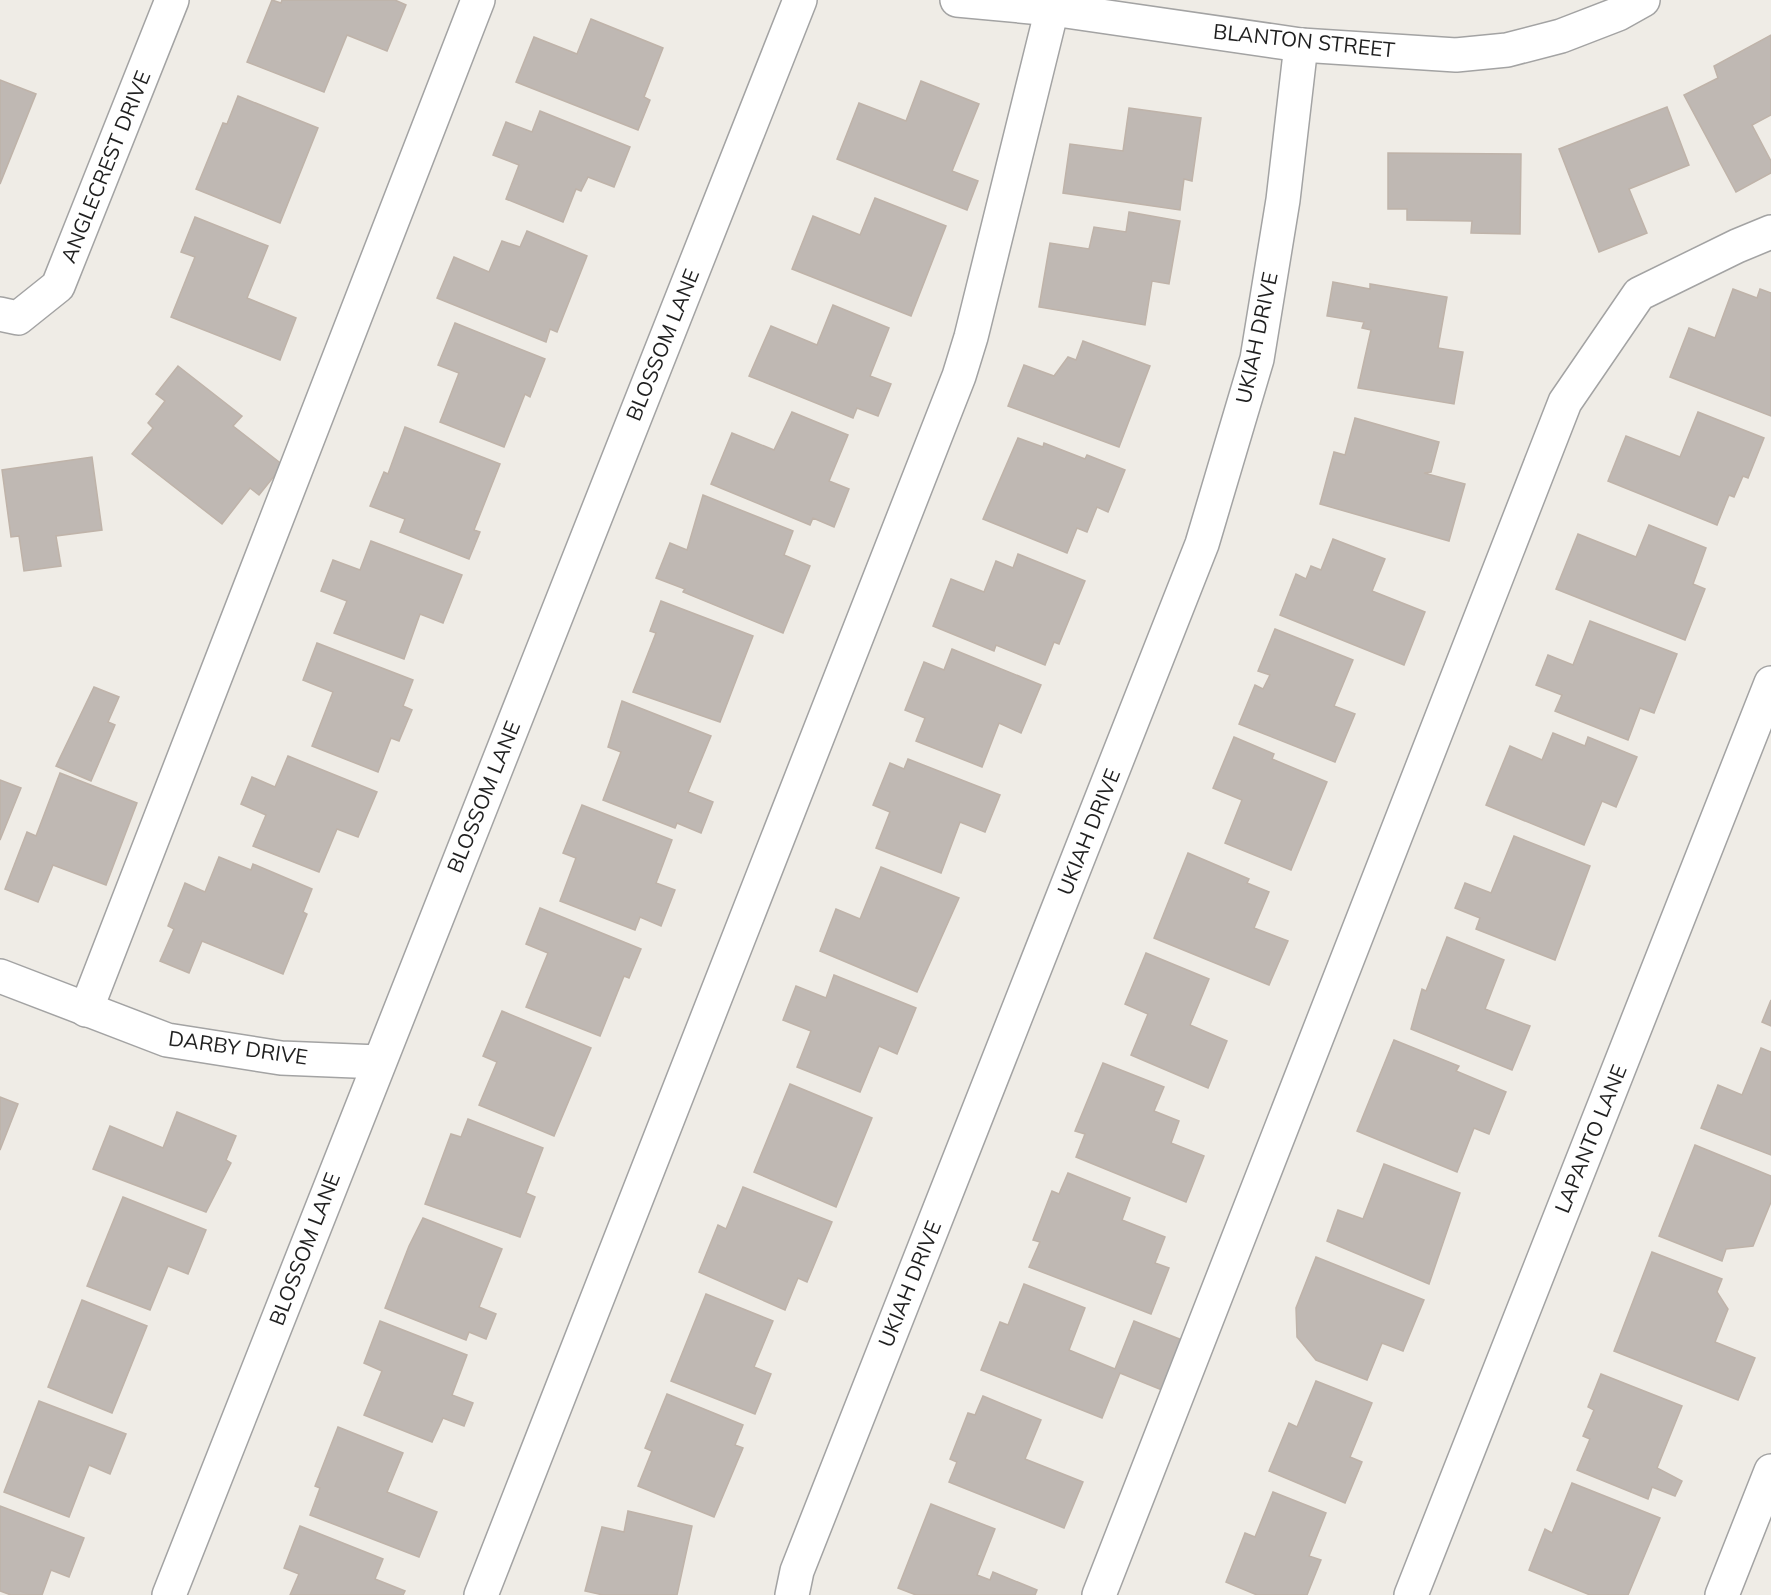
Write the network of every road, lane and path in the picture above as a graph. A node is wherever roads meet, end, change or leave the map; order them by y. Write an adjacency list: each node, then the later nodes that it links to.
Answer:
1 (172, 0): 10 (street, ANGLECREST DRIVE)
2 (478, 0): 13 (street)
3 (800, 0): 14 (street, BLOSSOM LANE)
4 (957, 0): 6 (street, BLANTON STREET)
5 (1643, 0): 8 (street, BLANTON STREET)
6 (1052, 9): 7 (street, BLANTON STREET); 17 (street)
7 (1142, 11): 8 (street, BLANTON STREET)
8 (1301, 45): 18 (street, UKIAH DRIVE)
9 (1771, 232): 19 (street)
10 (9, 316)
11 (1771, 683): 20 (street, LAPANTO LANE)
12 (0, 976): 13 (street, DARBY DRIVE)
13 (86, 1010): 14 (street, DARBY DRIVE)
14 (379, 1062): 16 (street, BLOSSOM LANE)
15 (1771, 1471): 21 (street)
16 (169, 1595)
17 (481, 1595)
18 (792, 1595)
19 (1099, 1595)
20 (1411, 1595)
21 (1722, 1595)

